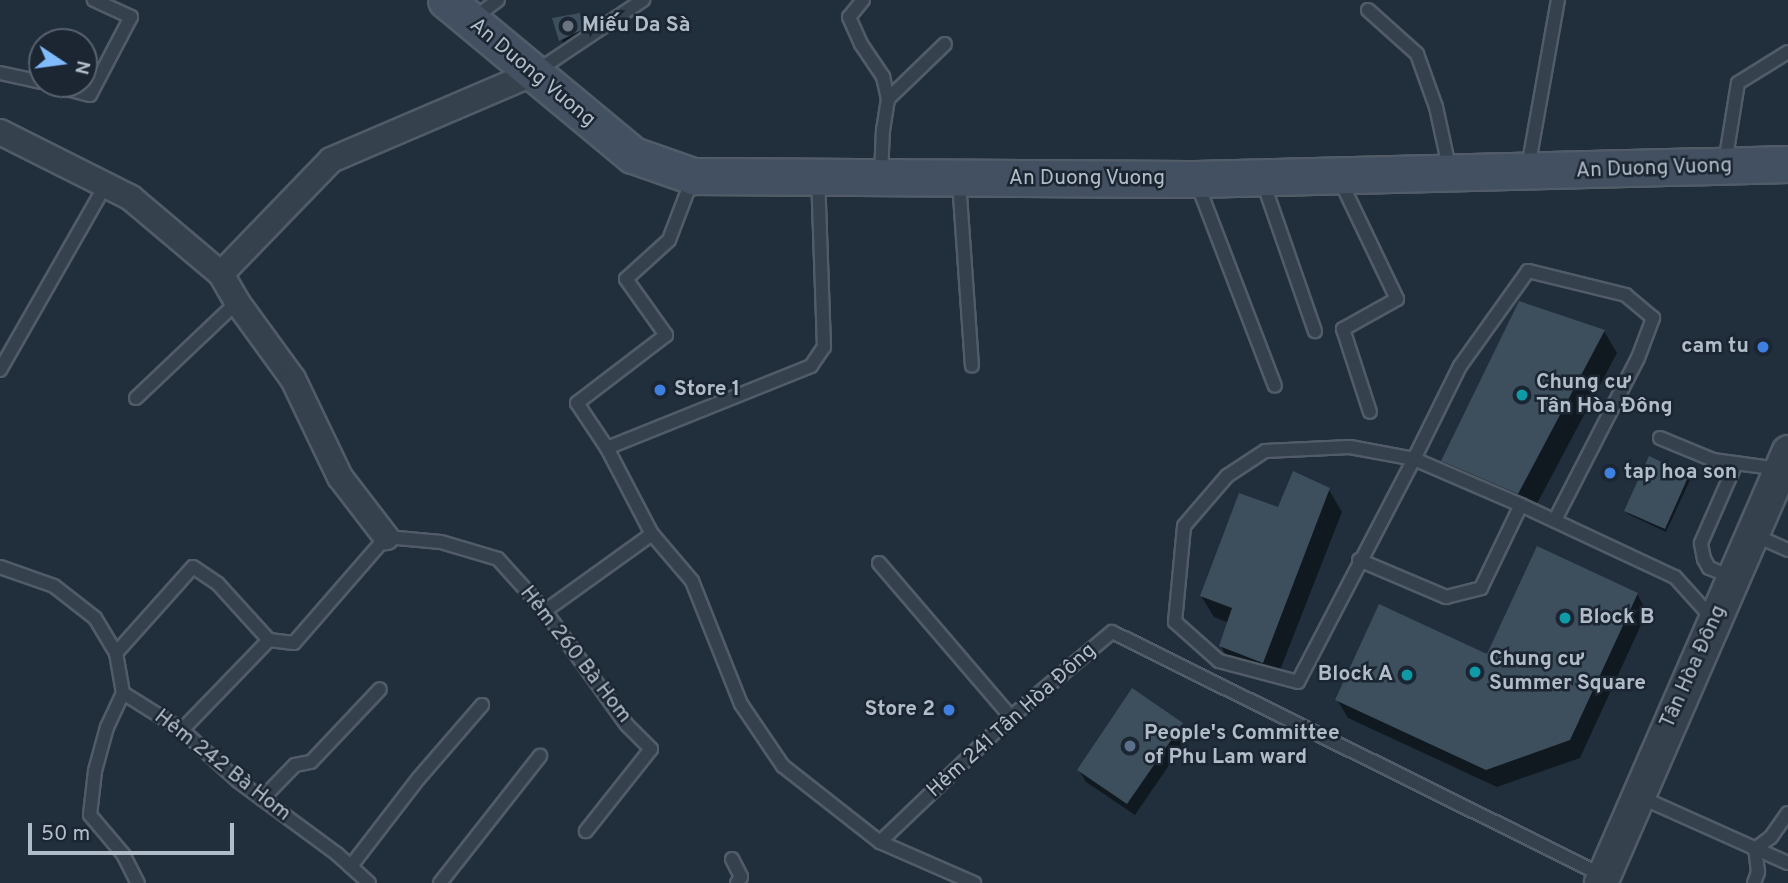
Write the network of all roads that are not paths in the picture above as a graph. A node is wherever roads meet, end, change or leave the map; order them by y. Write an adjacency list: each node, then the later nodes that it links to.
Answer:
1 (94, 0): 13 (lane)
2 (498, 0): 6 (lane)
3 (643, 0): 11 (lane)
4 (863, 0): 14 (lane)
5 (1558, 0): 18 (lane)
6 (458, 10): 11 (main road, An Duong Vuong)
7 (1368, 10): 19 (lane)
8 (945, 44): 14 (lane)
9 (1788, 52): 17 (lane)
10 (0, 73): 12 (lane)
11 (534, 73): 20 (main road, An Duong Vuong); 28 (street)
12 (28, 79)
13 (98, 80)
14 (888, 99): 21 (lane)
15 (0, 132): 27 (street)
16 (1788, 164): 17 (main road, An Duong Vuong)
17 (1724, 166): 18 (main road, An Duong Vuong)
18 (1527, 173): 19 (main road, An Duong Vuong)
19 (1451, 174): 22 (main road, An Duong Vuong)
20 (693, 176): 23 (main road, An Duong Vuong); 37 (lane)
21 (881, 176): 23 (main road, An Duong Vuong); 26 (main road, An Duong Vuong)
22 (1338, 177): 24 (main road, An Duong Vuong); 35 (lane)
23 (818, 178): 37 (lane)
24 (1262, 178): 25 (main road, An Duong Vuong); 30 (lane)
25 (1196, 179): 26 (main road, An Duong Vuong); 33 (lane)
26 (959, 180): 31 (lane)
27 (105, 186): 28 (street); 32 (lane)
28 (220, 274): 29 (street)
29 (237, 302): 34 (lane); 45 (street)
30 (1315, 331)
31 (971, 366)
32 (0, 370)
33 (1275, 386)
34 (136, 398)
35 (1370, 412)
36 (1660, 438): 40 (lane)
37 (607, 448): 43 (lane)
38 (1414, 459): 41 (lane); 42 (lane); 47 (lane); 47 (lane)
39 (1784, 460): 40 (lane); 44 (street, Tân Hòa Đông)
40 (1736, 463): 50 (lane)
41 (1521, 505): 42 (lane); 47 (lane)
42 (1555, 520): 52 (lane)
43 (652, 534): 51 (lane); 65 (lane)
44 (1752, 534): 46 (lane); 50 (street, Tân Hòa Đông)
45 (386, 537): 51 (lane, Hẻm 260 Bà Hom); 53 (lane)
46 (1788, 550)
47 (1359, 560)
48 (879, 563): 58 (lane)
49 (0, 567): 54 (lane)
50 (1733, 578): 52 (street, Tân Hòa Đông)
51 (545, 611): 64 (lane, Hẻm 260 Bà Hom)
52 (1714, 621): 61 (street, Tân Hòa Đông)
53 (269, 640): 54 (lane); 59 (lane)
54 (116, 653): 56 (lane)
55 (380, 689): 62 (lane)
56 (123, 692): 59 (lane, Hẻm 242 Bà Hom); 71 (lane)
57 (482, 705): 69 (lane)
58 (1011, 717): 65 (lane, Hẻm 241 Tân Hòa Đông); 70 (lane, Hẻm 241 Tân Hòa Đông)
59 (182, 730): 62 (lane, Hẻm 242 Bà Hom)
60 (540, 756): 73 (lane)
61 (1637, 796): 66 (lane); 70 (street, Tân Hòa Đông)
62 (262, 799): 69 (lane, Hẻm 242 Bà Hom)
63 (1788, 813): 66 (lane)
64 (586, 831)
65 (880, 842): 75 (lane)
66 (1760, 851): 68 (lane); 76 (lane)
67 (732, 859): 74 (lane)
68 (1788, 863)
69 (351, 866): 72 (lane, Hẻm 242 Bà Hom)
70 (1602, 879)
71 (138, 883)
72 (369, 883)
73 (440, 883)
74 (737, 883)
75 (974, 883)
76 (1754, 883)

